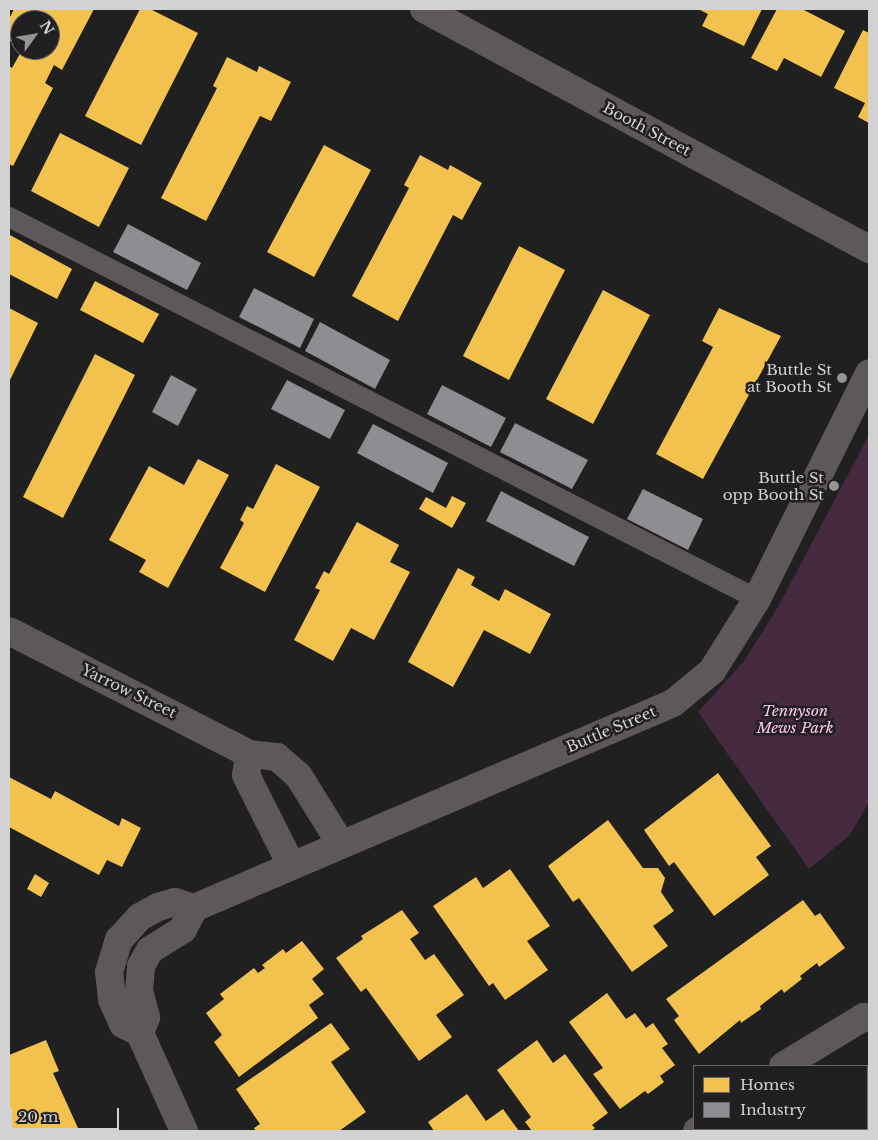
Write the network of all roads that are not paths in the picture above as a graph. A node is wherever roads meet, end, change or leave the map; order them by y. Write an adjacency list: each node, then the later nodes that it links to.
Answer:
1 (424, 9): 3 (street, Booth Street)
2 (9, 217): 5 (lane)
3 (869, 249)
4 (869, 373): 5 (street, Buttle Street)
5 (757, 599): 8 (street, Buttle Street)
6 (9, 631): 7 (street, Yarrow Street)
7 (249, 754): 8 (street, Yarrow Street); 9 (street)
8 (340, 844): 9 (street, Buttle Street)
9 (291, 865): 12 (street, Buttle Street)
10 (869, 1018): 11 (street)
11 (784, 1065)
12 (184, 1131)

